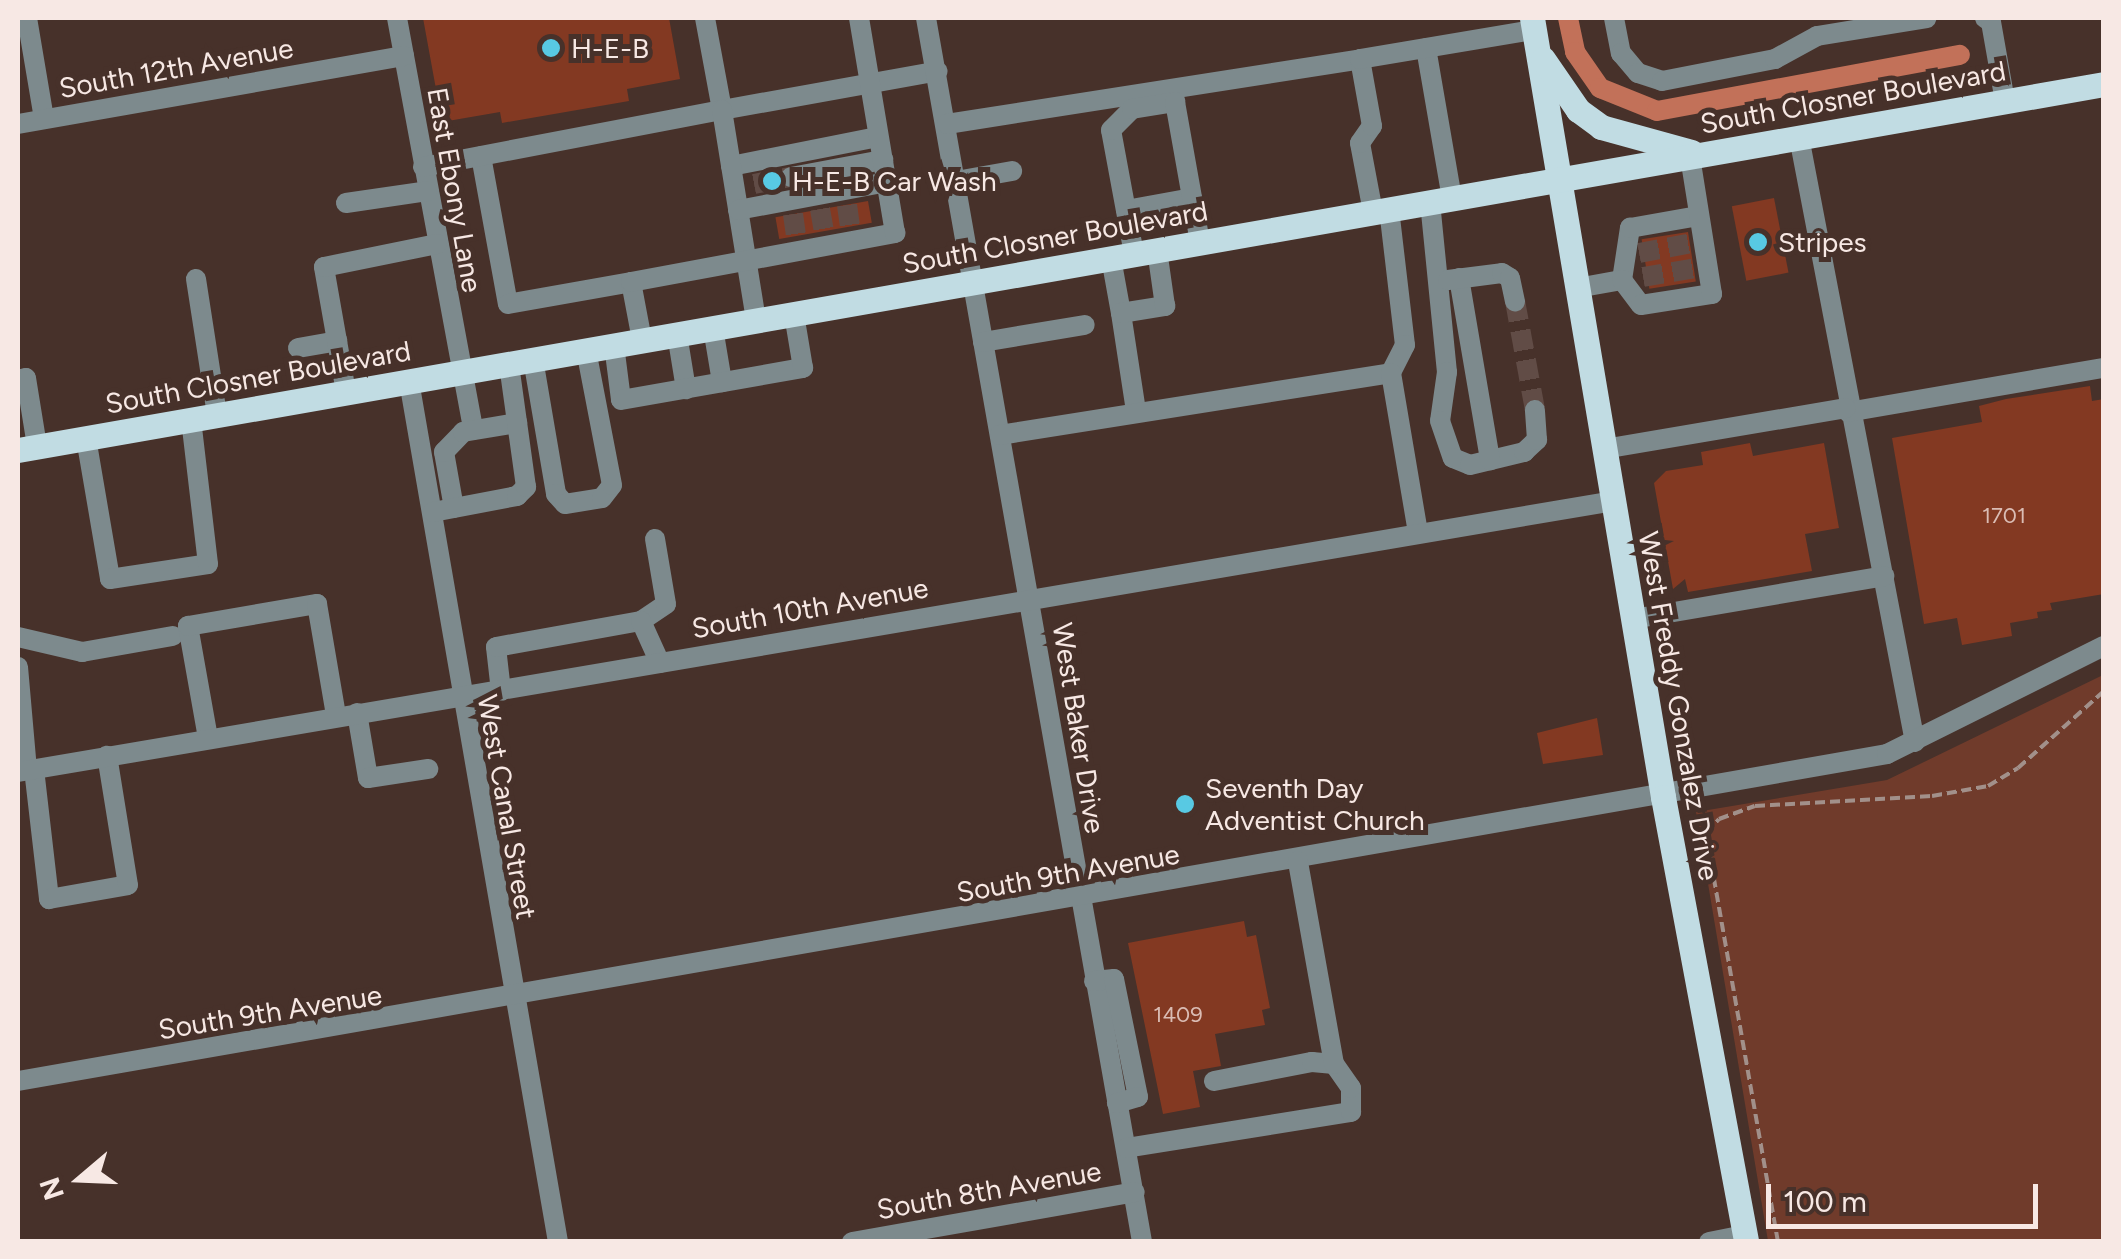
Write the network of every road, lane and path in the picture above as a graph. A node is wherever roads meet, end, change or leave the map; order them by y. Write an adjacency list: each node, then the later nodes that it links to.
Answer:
1 (27, 18): 18 (street)
2 (397, 18): 11 (street, East Ebony Lane)
3 (705, 18): 17 (street)
4 (859, 18): 14 (street)
5 (926, 18): 13 (street, West Baker Drive)
6 (1614, 18): 7 (street)
7 (1927, 18)
8 (1985, 18): 16 (street)
9 (1534, 30): 10 (street); 23 (main road); 29 (main road, West Freddy Gonzalez Drive)
10 (1426, 48): 12 (street); 35 (street)
11 (404, 56): 18 (street, South 12th Avenue); 26 (street, East Ebony Lane)
12 (1360, 59): 20 (street); 39 (street)
13 (938, 70): 14 (street); 20 (street, West Baker Drive)
14 (870, 84): 17 (street); 21 (street)
15 (2104, 84): 16 (main road, South Closner Boulevard)
16 (2005, 101): 22 (main road, South Closner Boulevard)
17 (722, 110): 24 (street); 30 (street)
18 (44, 119): 19 (street, South 12th Avenue)
19 (18, 124)
20 (946, 124): 31 (street, West Baker Drive)
21 (878, 136): 25 (street); 30 (street)
22 (1799, 137): 23 (main road, South Closner Boulevard); 76 (street)
23 (1696, 155): 29 (main road, South Closner Boulevard); 40 (street)
24 (481, 156): 26 (street); 50 (street)
25 (883, 160): 28 (street); 32 (street)
26 (424, 167): 33 (street, East Ebony Lane)
27 (1012, 172): 31 (street)
28 (791, 177)
29 (1558, 179): 35 (main road, South Closner Boulevard); 52 (main road, West Freddy Gonzalez Drive)
30 (740, 180): 37 (street)
31 (956, 181): 51 (street, West Baker Drive)
32 (887, 182): 41 (street); 41 (street)
33 (428, 190): 36 (street); 43 (street, East Ebony Lane)
34 (1192, 198): 38 (street); 38 (street); 42 (street)
35 (1441, 200): 39 (main road, South Closner Boulevard); 49 (street)
36 (346, 203)
37 (738, 210): 41 (street); 46 (street)
38 (1126, 210): 45 (street)
39 (1381, 210): 42 (main road, South Closner Boulevard); 69 (street)
40 (1700, 216): 48 (street); 48 (street)
41 (822, 220): 46 (street)
42 (1200, 242): 45 (main road, South Closner Boulevard)
43 (437, 244): 61 (street); 68 (street, East Ebony Lane)
44 (1638, 253): 48 (street)
45 (1134, 254): 51 (main road, South Closner Boulevard); 54 (street); 54 (street)
46 (746, 259): 50 (street); 56 (street)
47 (196, 279): 78 (street)
48 (1632, 279): 52 (street)
49 (1450, 280): 53 (street); 87 (street); 87 (street)
50 (632, 282): 60 (street)
51 (972, 282): 55 (main road, South Closner Boulevard); 62 (street, West Baker Drive)
52 (1577, 288): 85 (main road, West Freddy Gonzalez Drive)
53 (1515, 301)
54 (1121, 313): 77 (street)
55 (794, 314): 56 (main road, South Closner Boulevard); 72 (street)
56 (756, 320): 58 (main road, South Closner Boulevard)
57 (1086, 324): 62 (street)
58 (713, 328): 59 (main road, South Closner Boulevard); 72 (street)
59 (676, 334): 60 (main road, South Closner Boulevard); 73 (street)
60 (642, 340): 63 (main road, South Closner Boulevard)
61 (337, 341): 64 (street); 74 (street)
62 (983, 342): 82 (street, West Baker Drive)
63 (614, 345): 65 (main road, South Closner Boulevard); 73 (street)
64 (298, 348)
65 (586, 350): 66 (main road, South Closner Boulevard); 66 (street)
66 (520, 361): 68 (main road, South Closner Boulevard); 80 (street)
67 (2104, 368): 76 (street)
68 (460, 372): 71 (main road, South Closner Boulevard); 81 (street, East Ebony Lane)
69 (1391, 373): 77 (street); 90 (street)
70 (18, 380): 84 (street)
71 (409, 381): 74 (main road, South Closner Boulevard); 86 (street, West Canal Street)
72 (722, 382): 73 (street)
73 (686, 388)
74 (346, 392): 78 (main road, South Closner Boulevard)
75 (1534, 410): 87 (street)
76 (1847, 410): 85 (street); 92 (street)
77 (1136, 411): 82 (street)
78 (217, 414): 79 (main road, South Closner Boulevard)
79 (191, 420): 83 (main road, South Closner Boulevard); 83 (street)
80 (517, 422): 81 (street); 89 (street)
81 (473, 430): 86 (street)
82 (1000, 435): 93 (street, West Baker Drive)
83 (86, 438): 84 (main road, South Closner Boulevard)
84 (27, 448)
85 (1604, 449): 88 (main road, West Freddy Gonzalez Drive)
86 (433, 454): 89 (street, West Canal Street)
87 (1490, 460)
88 (1613, 501): 90 (street, South 10th Avenue); 94 (main road, West Freddy Gonzalez Drive)
89 (444, 510): 103 (street, West Canal Street)
90 (1418, 533): 93 (street, South 10th Avenue)
91 (655, 539): 95 (street)
92 (1884, 576): 94 (street); 107 (street)
93 (1030, 596): 99 (street, South 10th Avenue); 113 (street, West Baker Drive)
94 (1633, 619): 111 (main road, West Freddy Gonzalez Drive)
95 (641, 621): 99 (street); 101 (street)
96 (173, 636): 97 (street)
97 (18, 637)
98 (2104, 646): 107 (street, South 9th Avenue)
99 (660, 662): 101 (street, South 10th Avenue)
100 (18, 667): 105 (street)
101 (501, 691): 103 (street, South 10th Avenue)
102 (2104, 691): 125 (path)
103 (460, 699): 104 (street, South 10th Avenue); 114 (street, West Canal Street)
104 (346, 714): 106 (street, South 10th Avenue); 106 (street); 109 (street)
105 (18, 716): 110 (street)
106 (208, 738): 108 (street, South 10th Avenue)
107 (1914, 742): 111 (street, South 9th Avenue)
108 (107, 756): 110 (street, South 10th Avenue); 110 (street)
109 (428, 768)
110 (26, 770)
111 (1663, 798): 112 (street, South 9th Avenue); 120 (main road, West Freddy Gonzalez Drive)
112 (1298, 861): 113 (street, South 9th Avenue); 115 (street)
113 (1078, 899): 114 (street, South 9th Avenue); 118 (street, West Baker Drive)
114 (513, 999): 116 (street, South 9th Avenue); 121 (street, West Canal Street)
115 (1334, 1064): 117 (street); 118 (street)
116 (18, 1081)
117 (1214, 1081)
118 (1126, 1148): 119 (street, West Baker Drive)
119 (1135, 1192): 122 (street, South 8th Avenue); 123 (street, West Baker Drive)
120 (1746, 1238): 124 (street)
121 (558, 1242)
122 (852, 1242)
123 (1142, 1242)
124 (1709, 1242)
125 (1778, 1242)

